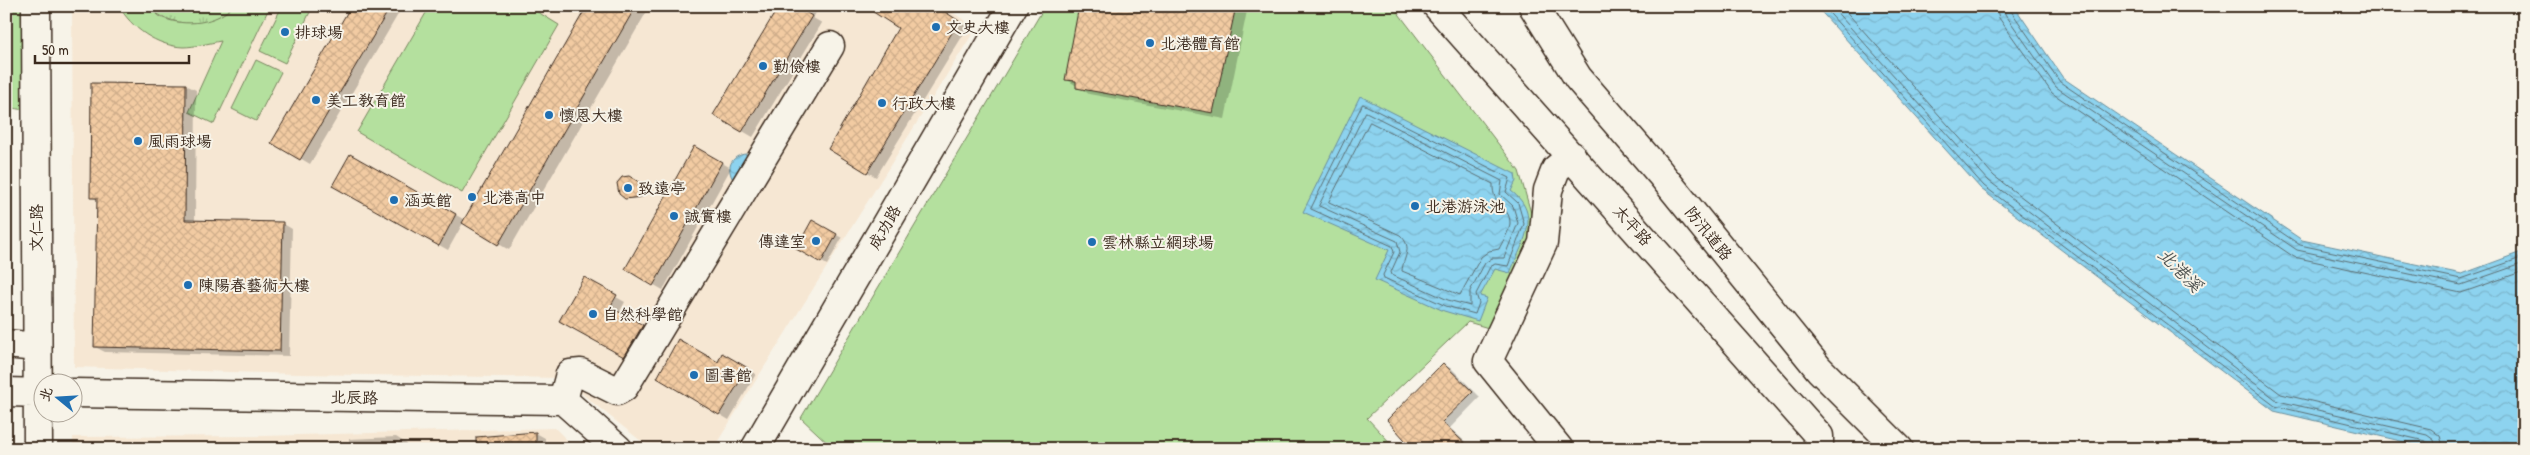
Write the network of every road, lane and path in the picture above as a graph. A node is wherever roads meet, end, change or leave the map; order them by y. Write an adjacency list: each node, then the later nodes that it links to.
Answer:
1 (36, 6): 8 (street, 文仁路)
2 (1013, 6): 17 (street, 成功路)
3 (1437, 6): 6 (street, 太平路)
4 (1532, 6): 20 (street, 防汛道路)
5 (830, 46): 13 (street)
6 (1572, 156): 18 (street); 19 (street, 太平路)
7 (6, 344): 8 (street)
8 (36, 347): 9 (street, 文仁路)
9 (38, 372)
10 (6, 392): 11 (street)
11 (32, 393)
12 (82, 393): 13 (street, 北辰路)
13 (563, 400): 16 (street)
14 (39, 422): 15 (street, 文仁路)
15 (38, 449)
16 (618, 449)
17 (755, 449)
18 (1559, 449)
19 (1819, 449)
20 (1899, 449)

